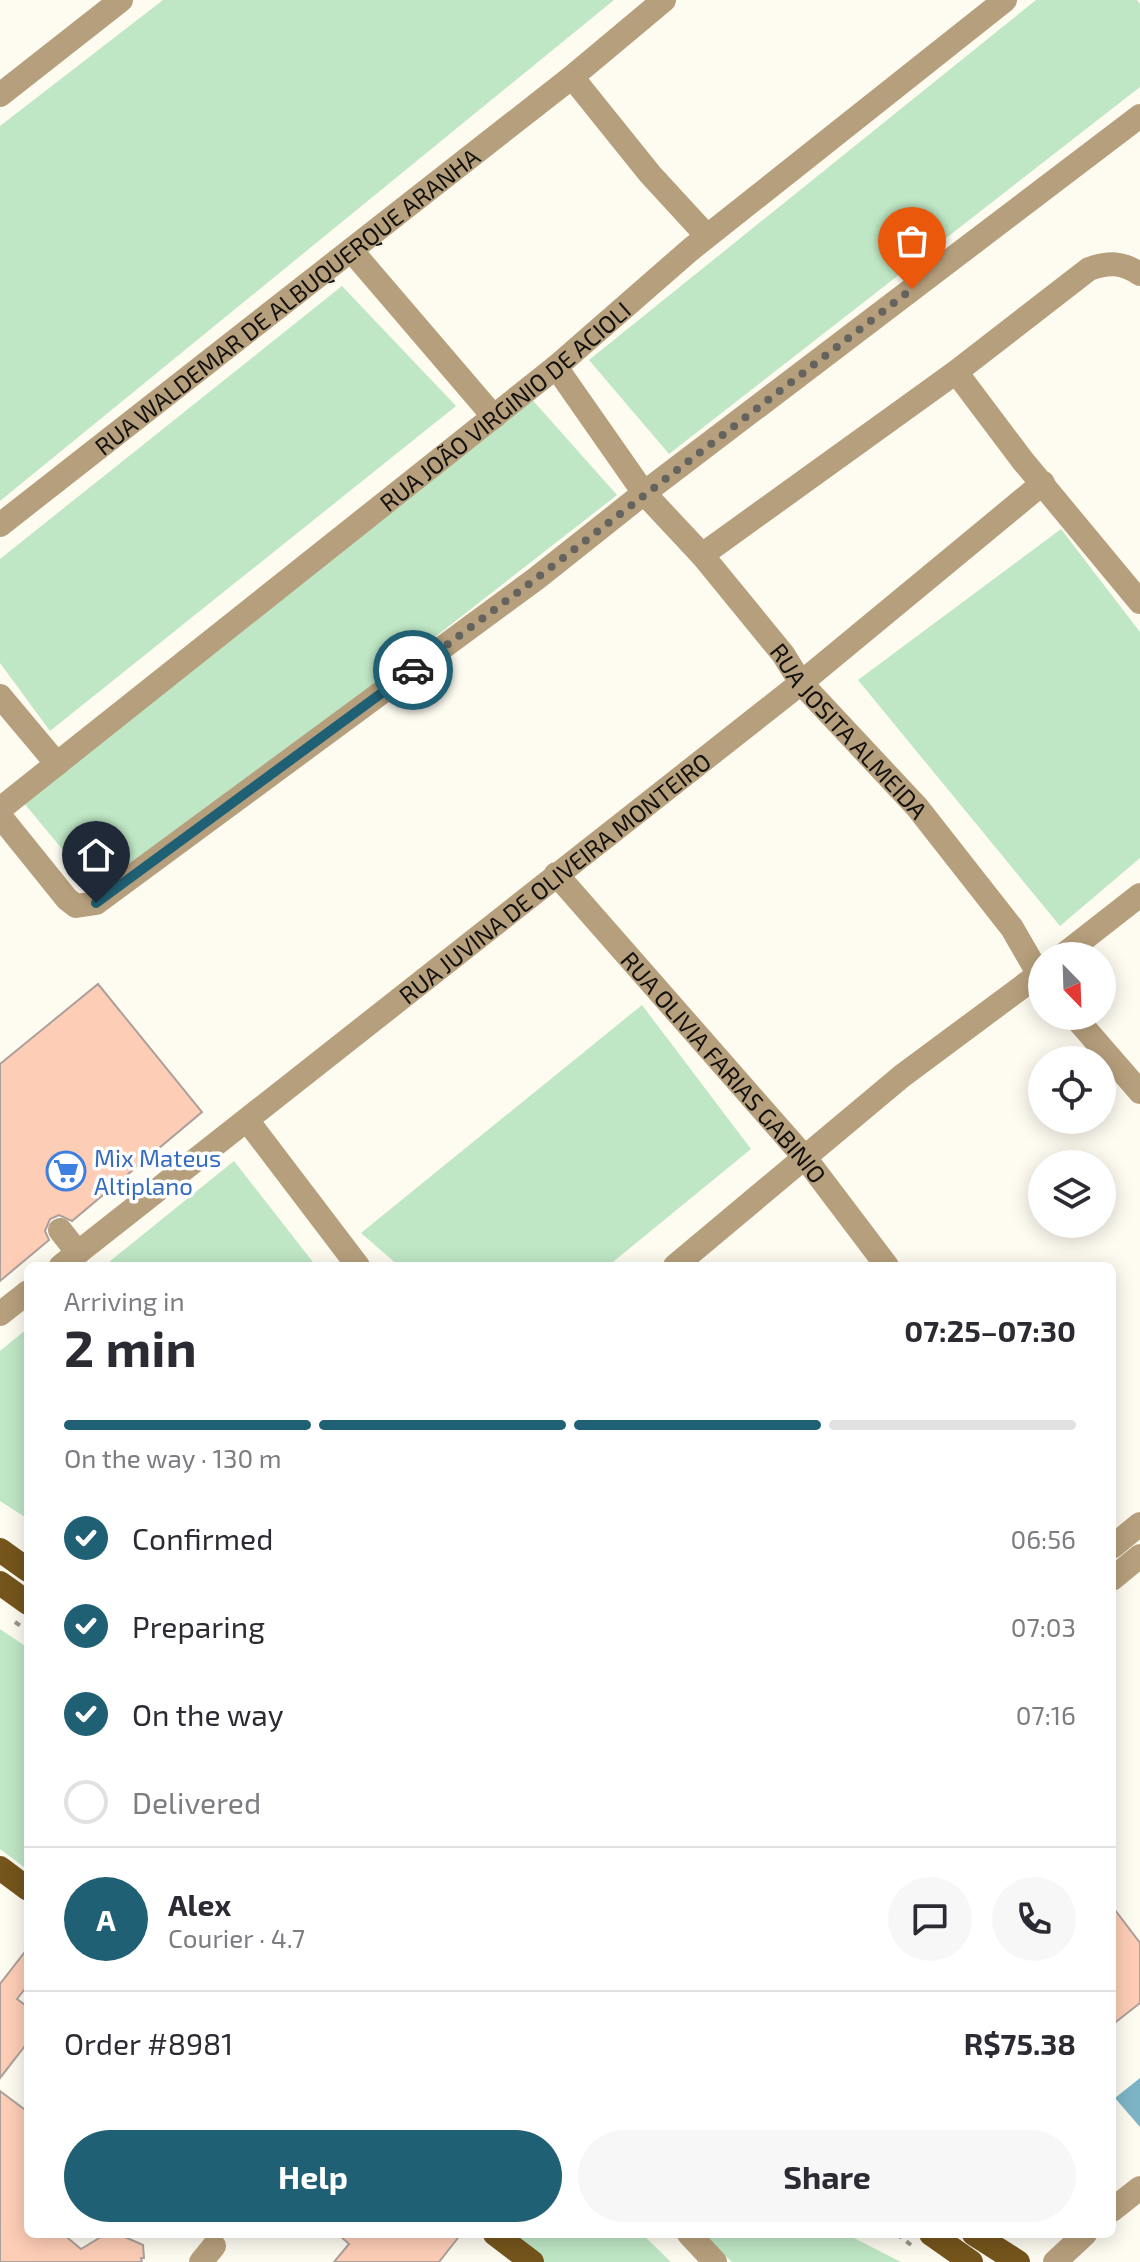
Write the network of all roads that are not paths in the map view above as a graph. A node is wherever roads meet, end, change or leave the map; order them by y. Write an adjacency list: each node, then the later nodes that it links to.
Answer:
1 (121, 0): 5 (street)
2 (664, 0): 4 (street, RUA WALDEMAR DE ALBUQUERQUE ARANHA)
3 (1005, 0): 7 (street, RUA JOÃO VIRGINIO DE ACIOLI)
4 (572, 77): 7 (street); 8 (street, RUA WALDEMAR DE ALBUQUERQUE ARANHA)
5 (0, 95)
6 (1140, 116): 14 (street)
7 (707, 236): 10 (street, RUA JOÃO VIRGINIO DE ACIOLI)
8 (351, 250): 12 (street); 15 (street, RUA WALDEMAR DE ALBUQUERQUE ARANHA)
9 (1140, 274): 11 (street)
10 (556, 367): 12 (street, RUA JOÃO VIRGINIO DE ACIOLI); 14 (street, RUA JOSITA ALMEIDA)
11 (956, 372): 13 (street); 16 (street)
12 (494, 417): 20 (street, RUA JOÃO VIRGINIO DE ACIOLI)
13 (1043, 483): 17 (street); 18 (street, RUA JUVINA DE OLIVEIRA MONTEIRO)
14 (644, 493): 16 (street, RUA JOSITA ALMEIDA); 22 (street)
15 (0, 525)
16 (702, 555): 18 (street, RUA JOSITA ALMEIDA)
17 (1140, 602)
18 (801, 683): 23 (street, RUA JUVINA DE OLIVEIRA MONTEIRO); 26 (street, RUA JOSITA ALMEIDA)
19 (0, 696): 20 (street)
20 (57, 764): 21 (street, RUA JOÃO VIRGINIO DE ACIOLI)
21 (0, 809)
22 (0, 816)
23 (556, 874): 30 (street, RUA JUVINA DE OLIVEIRA MONTEIRO); 31 (street, RUA OLIVIA FARIAS GABINIO)
24 (1140, 895): 25 (street)
25 (1080, 942)
26 (1028, 954)
27 (1028, 984): 31 (street)
28 (1086, 1030): 29 (street)
29 (1140, 1092)
30 (247, 1120): 33 (street, RUA JUVINA DE OLIVEIRA MONTEIRO); 34 (street)
31 (806, 1159): 35 (street); 36 (street, RUA OLIVIA FARIAS GABINIO)
32 (60, 1230): 33 (street)
33 (69, 1259)
34 (355, 1262)
35 (680, 1262)
36 (884, 1262)
37 (24, 1295): 38 (street)
38 (0, 1314)
39 (1140, 1524): 41 (street)
40 (0, 1550): 42 (main road)
41 (1123, 1560)
42 (24, 1567)
43 (0, 1583): 44 (main road)
44 (24, 1600)
45 (0, 1868): 46 (main road)
46 (24, 1886)
47 (1140, 2188): 48 (street)
48 (1116, 2207)
49 (500, 2238): 54 (main road)
50 (693, 2238): 55 (street)
51 (937, 2238): 56 (main road)
52 (980, 2238): 57 (main road)
53 (1081, 2238): 58 (street)
54 (532, 2262)
55 (715, 2262)
56 (971, 2262)
57 (1018, 2262)
58 (1055, 2262)

